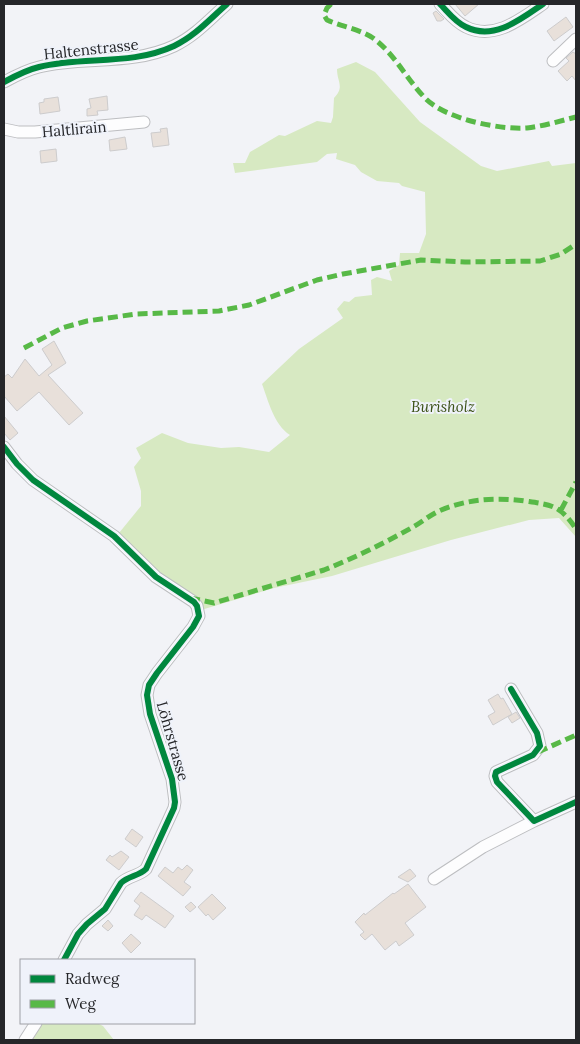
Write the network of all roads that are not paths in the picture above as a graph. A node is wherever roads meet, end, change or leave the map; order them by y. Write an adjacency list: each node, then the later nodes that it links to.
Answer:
1 (227, 4): 6 (street, Haltenstrasse)
2 (440, 4): 3 (street)
3 (543, 4)
4 (576, 39): 5 (street)
5 (553, 61)
6 (4, 82)
7 (144, 122): 8 (street, Haltlirain)
8 (4, 129)
9 (4, 447): 14 (street, Löhrstrasse)
10 (511, 689): 12 (street)
11 (576, 802): 12 (street)
12 (534, 821): 13 (street)
13 (434, 880)
14 (65, 959)
15 (35, 1024): 16 (street)
16 (26, 1040)

